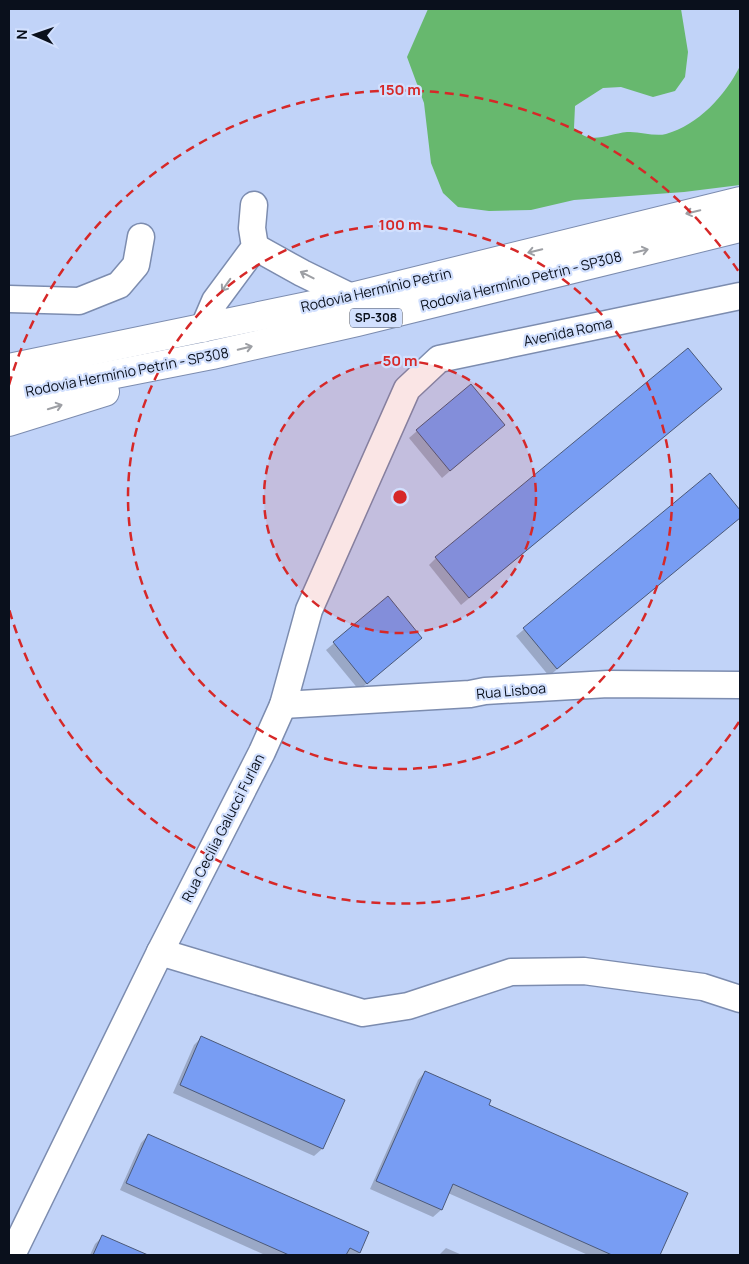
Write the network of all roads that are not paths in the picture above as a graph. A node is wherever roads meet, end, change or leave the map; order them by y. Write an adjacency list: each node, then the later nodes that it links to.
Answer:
1 (740, 201): 7 (main road, Rodovia Hermínio Petrin / SP-308, one-way to 7)
2 (254, 205): 5 (street)
3 (740, 228): 11 (main road, Rodovia Hermínio Petrin - SP308 / SP-308, one-way to 3)
4 (141, 237): 8 (street)
5 (255, 247): 7 (street, one-way to 5); 9 (street, one-way to 9)
6 (740, 296): 13 (street, Avenida Roma)
7 (351, 297): 9 (main road, Rodovia Hermínio Petrin / SP-308)
8 (9, 299)
9 (194, 331): 10 (main road); 12 (main road, Rodovia Hermínio Petrin / SP-308)
10 (9, 351)
11 (212, 355): 14 (main road, Rodovia Hermínio Petrin - SP308 / SP-308); 15 (main road, one-way to 11)
12 (9, 368)
13 (407, 389): 17 (street, Rua Cecília Galucci Furlan)
14 (9, 395)
15 (9, 422)
16 (740, 686): 17 (street, Rua Lisboa)
17 (283, 706): 18 (street, Rua Cecília Galucci Furlan)
18 (160, 952): 19 (street); 20 (street, Rua Cecília Galucci Furlan)
19 (740, 999)
20 (12, 1255)

